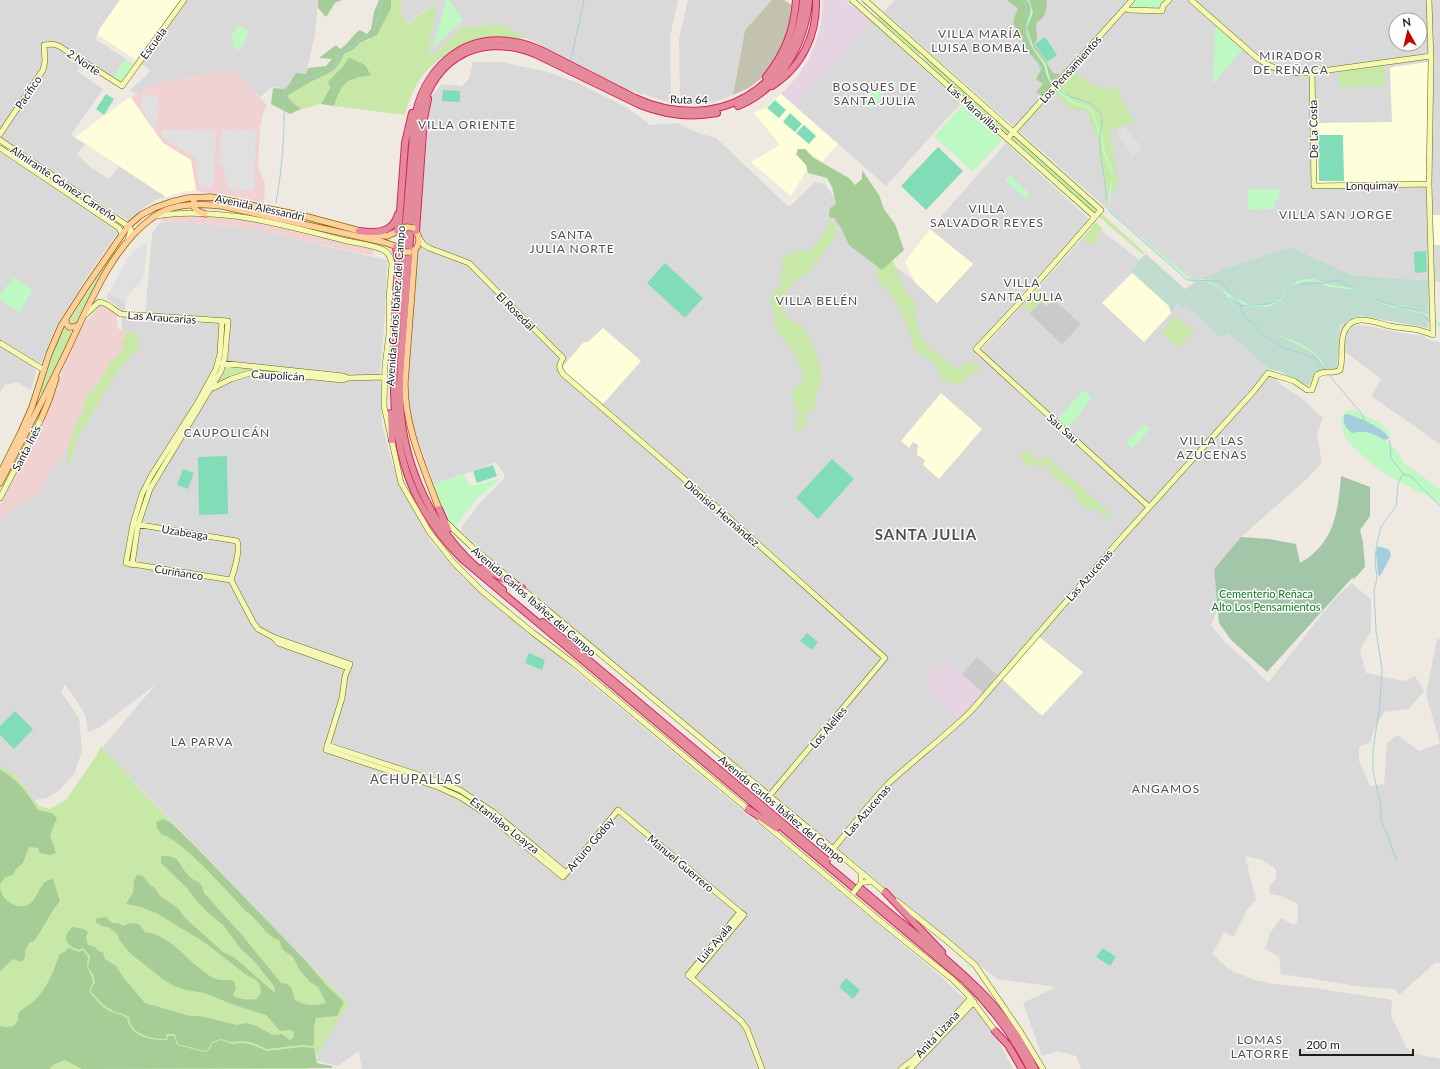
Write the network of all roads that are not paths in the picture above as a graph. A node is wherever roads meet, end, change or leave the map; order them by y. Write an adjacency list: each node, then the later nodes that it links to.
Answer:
1 (184, 0): 19 (street, Escuela)
2 (796, 0): 20 (highway)
3 (803, 0): 20 (highway, Ruta 64)
4 (809, 0): 21 (highway, Ruta 64)
5 (816, 0): 21 (highway)
6 (852, 0): 25 (street, Las Maravillas)
7 (866, 0): 23 (street, Las Maravillas)
8 (1132, 0): 12 (street, Los Pensamientos)
9 (1169, 0): 12 (street)
10 (1192, 0): 17 (street)
11 (1429, 0): 15 (street)
12 (1125, 8): 23 (street, Los Pensamientos)
13 (526, 44): 20 (highway, Ruta 64); 22 (highway, Avenida Carlos Ibáñez del Campo)
14 (44, 45): 19 (street, 2 Norte); 24 (street, Pacífico)
15 (1431, 56): 17 (street); 31 (street)
16 (560, 67): 18 (highway, Avenida Carlos Ibáñez del Campo); 21 (highway, Ruta 64)
17 (1312, 72): 32 (street, De La Costa)
18 (435, 78): 42 (highway); 74 (highway, Avenida Carlos Ibáñez del Campo)
19 (122, 86)
20 (754, 92)
21 (763, 92)
22 (421, 94): 35 (highway); 56 (highway, Avenida Carlos Ibáñez del Campo)
23 (1013, 132): 25 (street, Los Pensamientos); 39 (street, Las Maravillas)
24 (0, 134)
25 (1007, 139): 39 (street, Las Maravillas)
26 (0, 140): 28 (street, Almirante Gómez Carreño)
27 (0, 148): 29 (street, Almirante Gómez Carreño)
28 (44, 169): 29 (street); 30 (street, Almirante Gómez Carreño)
29 (40, 174): 33 (street, Almirante Gómez Carreño)
30 (65, 183): 33 (street); 40 (street, Almirante Gómez Carreño)
31 (1430, 184): 32 (street, Lonquimay); 71 (street, Las Azucenas)
32 (1314, 186)
33 (61, 189): 44 (street, Almirante Gómez Carreño)
34 (211, 196): 36 (main road); 40 (main road, Avenida Alessandri); 43 (main road, Avenida Alessandri)
35 (400, 203): 41 (highway); 43 (highway)
36 (193, 205): 37 (main road); 38 (main road, Avenida Alessandri); 48 (main road, Avenida Alessandri)
37 (205, 214): 38 (street, Avenida Alessandri); 47 (street, Avenida Alessandri)
38 (153, 217): 46 (main road, Avenida Alessandri)
39 (1095, 217): 71 (street, Sau Sau)
40 (128, 226): 44 (main road, Avenida Alessandri); 46 (street)
41 (398, 230): 42 (main road, bridge); 43 (main road, Avenida Alessandri); 48 (main road)
42 (414, 230): 45 (main road)
43 (359, 231)
44 (122, 234): 51 (main road, Avenida Alessandri)
45 (419, 238): 49 (street); 50 (main road)
46 (128, 239): 52 (main road, Avenida Alessandri)
47 (354, 242): 60 (street, Avenida Carlos Ibáñez del Campo)
48 (397, 248): 50 (main road, bridge); 56 (highway)
49 (429, 248): 50 (street); 57 (street, El Rosedal)
50 (413, 250): 72 (main road, Avenida Carlos Ibáñez del Campo)
51 (67, 317): 53 (main road); 58 (main road, Avenida Alessandri)
52 (83, 317): 53 (main road, Avenida Alessandri); 55 (street, Las Araucarias)
53 (80, 325): 59 (main road, Avenida Alessandri)
54 (0, 343): 58 (street)
55 (221, 363): 62 (street, Caupolicán); 64 (street); 73 (street)
56 (394, 369): 61 (highway, Avenida Carlos Ibáñez del Campo)
57 (560, 369): 79 (street, Dionisio Hernández)
58 (44, 370): 63 (main road, Avenida Alessandri)
59 (56, 374): 65 (main road, Avenida Alessandri); 66 (main road)
60 (384, 377): 62 (street, Caupolicán); 67 (street, Avenida Carlos Ibáñez del Campo)
61 (394, 377): 67 (highway); 83 (highway, Avenida Carlos Ibáñez del Campo)
62 (348, 378): 64 (street, Caupolicán)
63 (39, 385): 65 (main road); 68 (main road, Avenida Alessandri)
64 (212, 388): 73 (street)
65 (41, 403): 66 (main road); 69 (main road, Avenida Alessandri)
66 (41, 419): 70 (street, Santa Inés)
67 (392, 440): 81 (street, Avenida Carlos Ibáñez del Campo)
68 (0, 474)
69 (0, 483)
70 (0, 498)
71 (1150, 507): 84 (street, Las Azucenas)
72 (439, 508): 74 (highway); 78 (street, Avenida Carlos Ibáñez del Campo)
73 (136, 524): 76 (street); 76 (street, Curiñanco); 77 (street, Uzabeaga)
74 (459, 548): 75 (highway, Avenida Carlos Ibáñez del Campo)
75 (471, 561): 78 (highway); 94 (highway, Avenida Carlos Ibáñez del Campo)
76 (132, 565): 77 (street, Curiñanco)
77 (231, 580): 86 (street, Estanislao Loayza)
78 (522, 588): 80 (street, Avenida Carlos Ibáñez del Campo)
79 (885, 658): 80 (street, Los Alelies)
80 (770, 795): 84 (street, Avenida Carlos Ibáñez del Campo)
81 (748, 809): 83 (highway); 89 (street, Avenida Carlos Ibáñez del Campo)
82 (618, 810): 86 (street, Arturo Godoy); 93 (street, Manuel Guerrero)
83 (805, 847): 101 (highway, Avenida Carlos Ibáñez del Campo)
84 (833, 849): 85 (street, Avenida Carlos Ibáñez del Campo)
85 (861, 873): 87 (street, Avenida Carlos Ibáñez del Campo); 88 (street)
86 (564, 875)
87 (872, 881): 88 (street); 91 (street, Avenida Carlos Ibáñez del Campo)
88 (861, 883): 90 (street, bridge)
89 (846, 892): 90 (street); 92 (street, Avenida Carlos Ibáñez del Campo)
90 (854, 892): 92 (street)
91 (885, 892): 94 (highway); 103 (street, Avenida Carlos Ibáñez del Campo)
92 (854, 898): 95 (street, Avenida Carlos Ibáñez del Campo)
93 (742, 913): 97 (street, Luis Ayala)
94 (963, 973): 102 (highway, Avenida Carlos Ibáñez del Campo)
95 (972, 1000): 96 (street, Avenida Carlos Ibáñez del Campo); 98 (street, Anita Lizana); 99 (street, Anita Lizana)
96 (996, 1031): 100 (highway)
97 (762, 1069)
98 (901, 1069)
99 (910, 1069)
100 (1022, 1069)
101 (1030, 1069)
102 (1035, 1069)
103 (1043, 1069)

